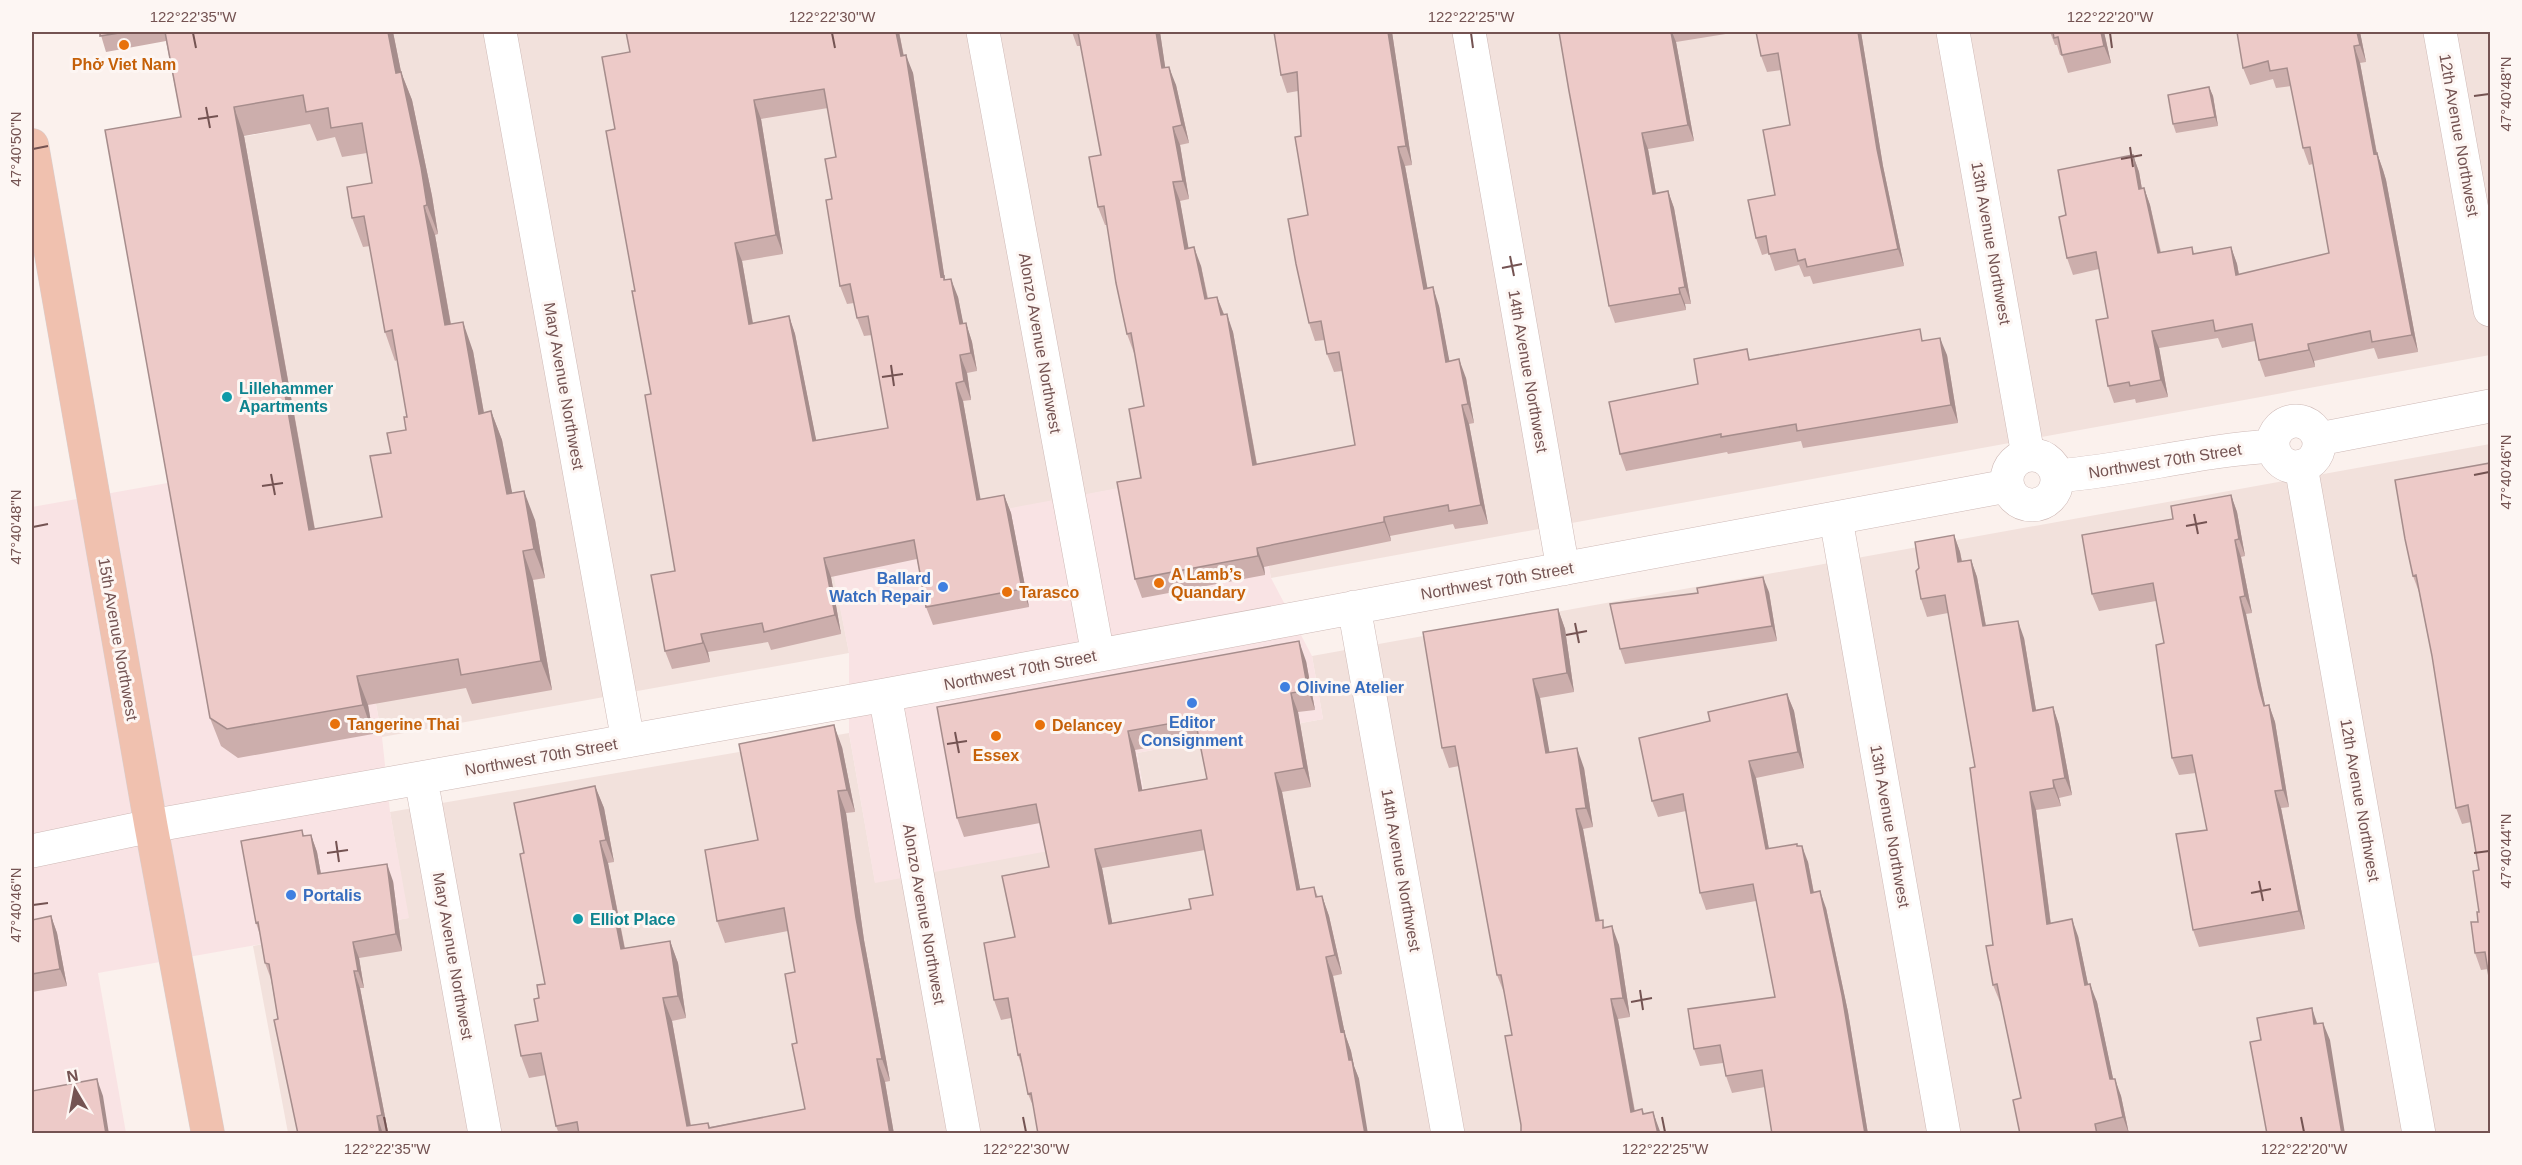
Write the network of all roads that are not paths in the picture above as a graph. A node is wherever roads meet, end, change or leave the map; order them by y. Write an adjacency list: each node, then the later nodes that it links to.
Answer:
1 (500, 32): 20 (street, Mary Avenue Northwest)
2 (983, 32): 18 (street, Alonzo Avenue Northwest)
3 (1469, 32): 16 (street, 14th Avenue Northwest)
4 (1953, 32): 11 (street, 13th Avenue Northwest)
5 (2440, 32): 7 (street, 12th Avenue Northwest)
6 (32, 145): 22 (main road, 15th Avenue Northwest)
7 (2490, 310)
8 (2490, 406): 9 (street)
9 (2319, 439): 10 (street); 12 (street)
10 (2273, 446): 12 (street); 13 (street, Northwest 70th Street)
11 (2028, 455): 13 (street); 14 (street)
12 (2301, 466): 29 (street, 12th Avenue Northwest)
13 (2057, 476): 14 (street)
14 (2007, 486): 15 (street, Northwest 70th Street)
15 (1836, 519): 16 (street, Northwest 70th Street); 28 (street, 13th Avenue Northwest)
16 (1563, 569): 17 (street, Northwest 70th Street)
17 (1354, 607): 18 (street, Northwest 70th Street); 27 (street, 14th Avenue Northwest)
18 (1098, 655): 19 (street, Northwest 70th Street)
19 (885, 695): 20 (street, Northwest 70th Street); 26 (street, Alonzo Avenue Northwest)
20 (628, 741): 21 (street, Northwest 70th Street)
21 (421, 779): 22 (street, Northwest 70th Street); 25 (street, Mary Avenue Northwest)
22 (151, 826): 23 (street, Northwest 70th Street); 24 (main road, 15th Avenue Northwest)
23 (32, 851)
24 (208, 1134)
25 (484, 1134)
26 (964, 1134)
27 (1448, 1134)
28 (1944, 1134)
29 (2420, 1134)

